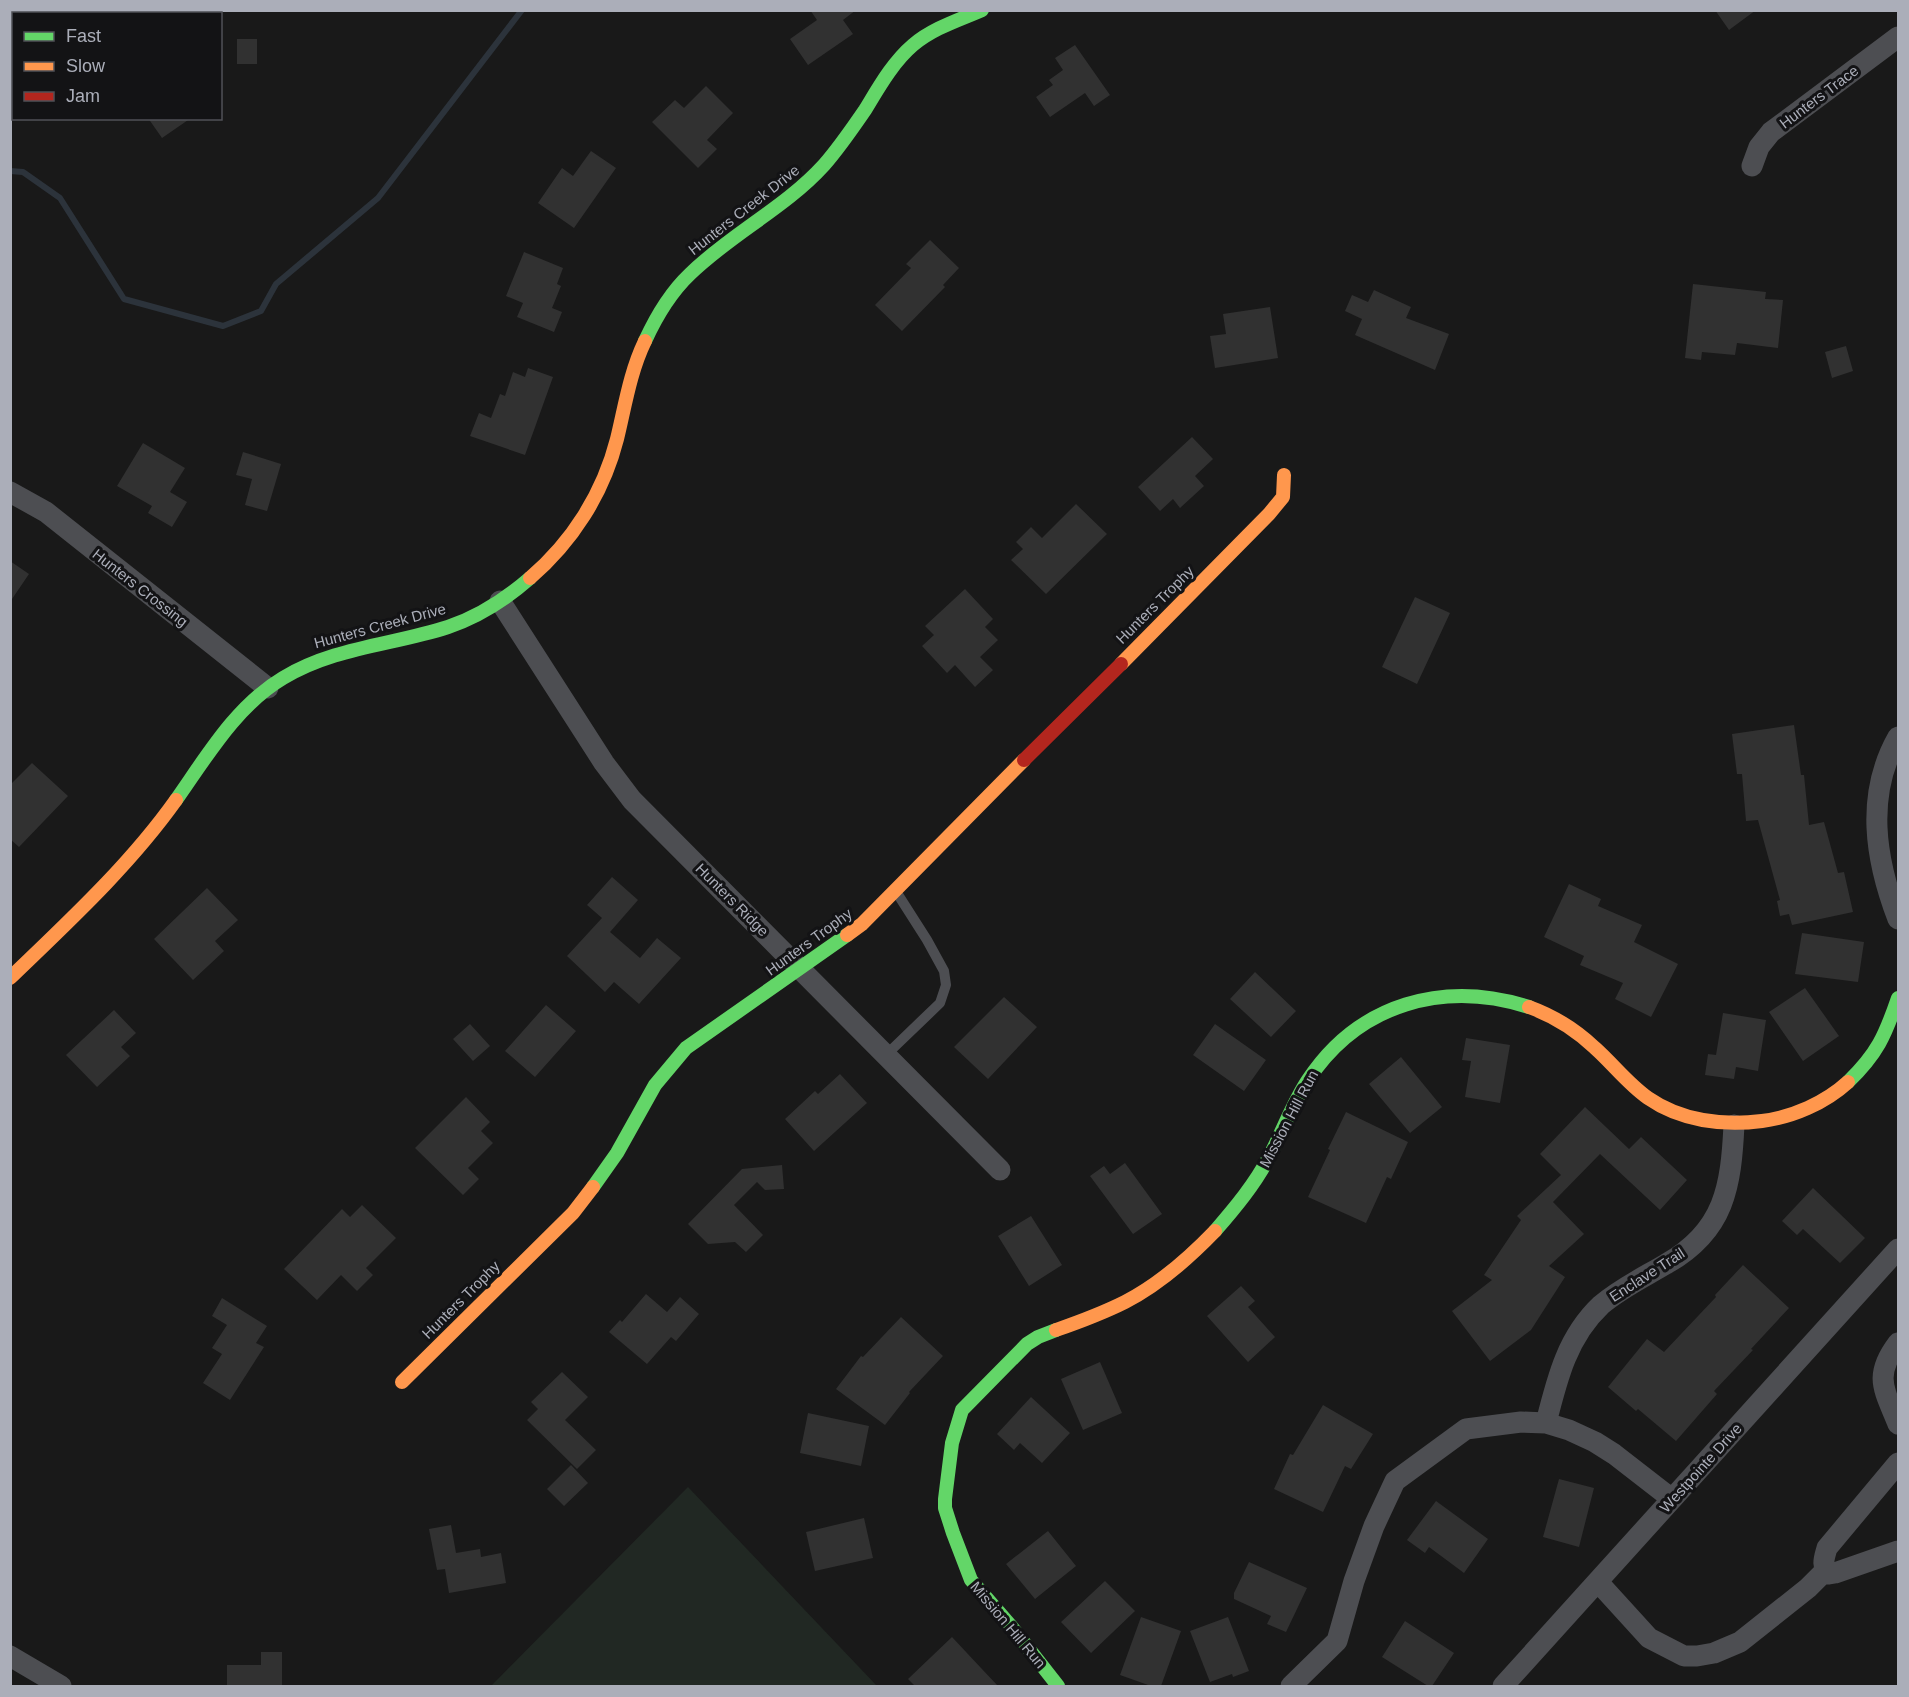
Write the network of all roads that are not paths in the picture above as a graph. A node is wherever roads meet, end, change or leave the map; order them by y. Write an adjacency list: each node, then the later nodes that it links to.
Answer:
1 (982, 10): 2 (street, Hunters Creek Drive)
2 (950, 17): 7 (street, Hunters Creek Drive)
3 (1899, 37): 4 (street, Hunters Trace)
4 (1752, 166)
5 (1284, 475): 10 (street, Hunters Trophy)
6 (10, 492): 8 (street, Hunters Crossing)
7 (500, 601): 8 (street, Hunters Creek Drive); 12 (street, Hunters Ridge)
8 (268, 688): 13 (street, Hunters Creek Drive)
9 (1899, 737): 11 (street)
10 (895, 890): 12 (street, Hunters Trophy); 15 (lane)
11 (1899, 918)
12 (801, 969): 15 (street, Hunters Ridge); 20 (street, Hunters Trophy)
13 (10, 978)
14 (1899, 998): 16 (street, Mission Hill Run)
15 (886, 1055): 17 (street, Hunters Ridge)
16 (1734, 1125): 21 (street, Enclave Trail); 30 (street, Mission Hill Run)
17 (1000, 1170)
18 (1899, 1249): 24 (street, Westpointe Drive)
19 (1899, 1343): 22 (street)
20 (402, 1382)
21 (1546, 1423): 24 (street); 31 (street)
22 (1899, 1424)
23 (1899, 1462): 26 (street)
24 (1672, 1499): 27 (street, Westpointe Drive)
25 (1899, 1551): 26 (street)
26 (1826, 1570): 27 (street)
27 (1598, 1582): 32 (street, Westpointe Drive)
28 (10, 1656): 29 (street)
29 (61, 1686)
30 (1058, 1686)
31 (1292, 1686)
32 (1503, 1686)

